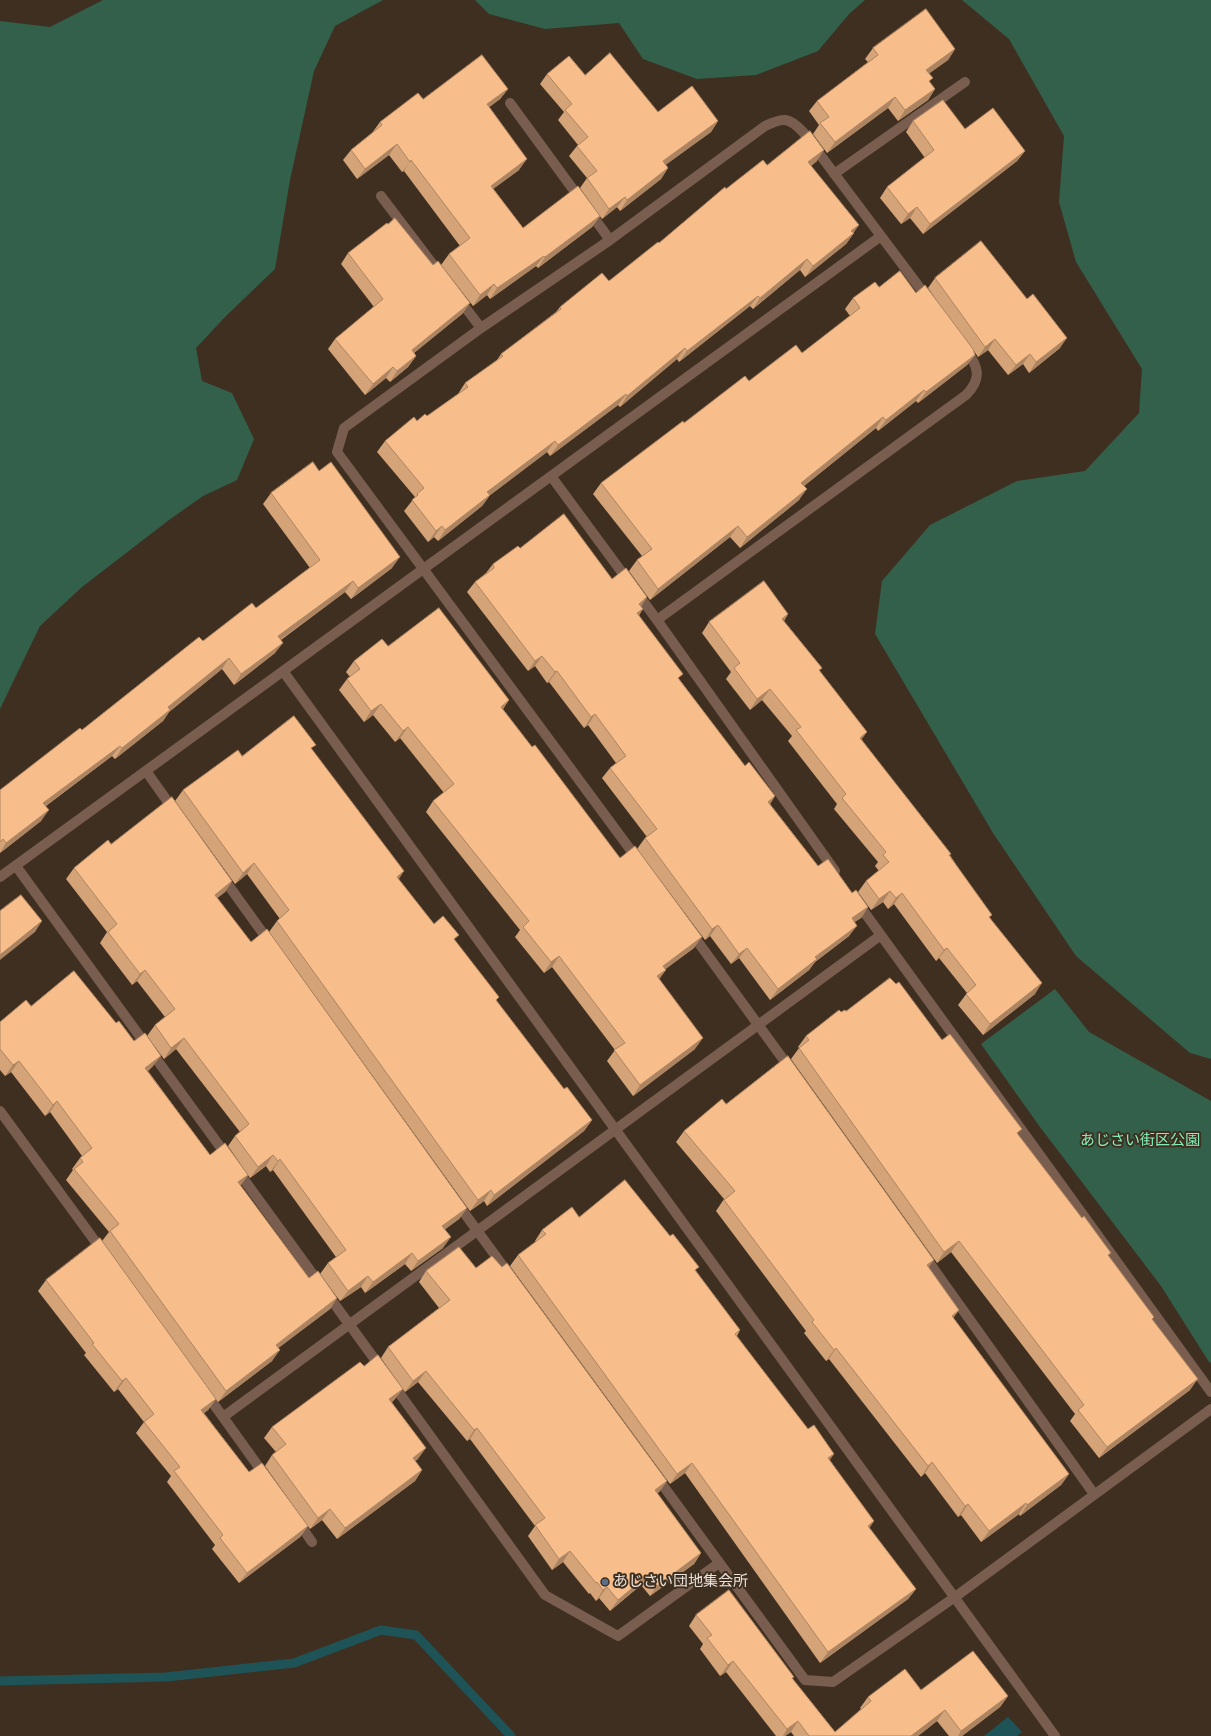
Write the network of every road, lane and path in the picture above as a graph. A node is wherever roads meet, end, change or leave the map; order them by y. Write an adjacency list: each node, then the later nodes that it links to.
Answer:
1 (965, 82): 3 (street)
2 (510, 103): 6 (street)
3 (834, 174): 5 (street); 6 (street)
4 (381, 196): 8 (street)
5 (881, 236): 7 (street); 10 (street)
6 (610, 240): 8 (street)
7 (933, 306)
8 (481, 328): 11 (street)
9 (957, 338): 12 (street)
10 (551, 476): 11 (street); 12 (street)
11 (424, 569): 13 (street); 18 (street)
12 (657, 620): 20 (street)
13 (283, 671): 14 (street); 28 (street)
14 (146, 771): 15 (street); 16 (street)
15 (183, 823)
16 (16, 866): 19 (street); 34 (street)
17 (216, 868): 24 (street)
18 (646, 871)
19 (0, 877)
20 (840, 877)
21 (849, 890): 23 (street)
22 (684, 922): 25 (street)
23 (881, 935): 25 (street); 36 (street)
24 (277, 953)
25 (759, 1025): 26 (street); 28 (street)
26 (796, 1076)
27 (0, 1111): 32 (street)
28 (616, 1129): 30 (street); 45 (street)
29 (449, 1193): 30 (street)
30 (477, 1232): 33 (street); 34 (street)
31 (915, 1243): 41 (street)
32 (107, 1258)
33 (515, 1283)
34 (350, 1325): 38 (street); 44 (street)
35 (200, 1385): 38 (street)
36 (1211, 1392)
37 (1211, 1409): 41 (street)
38 (223, 1417): 40 (street)
39 (650, 1468): 44 (street)
40 (272, 1486)
41 (1094, 1494): 45 (street)
42 (290, 1510): 43 (street)
43 (312, 1542)
44 (719, 1563): 45 (street)
45 (955, 1597): 46 (street)
46 (1055, 1736)

